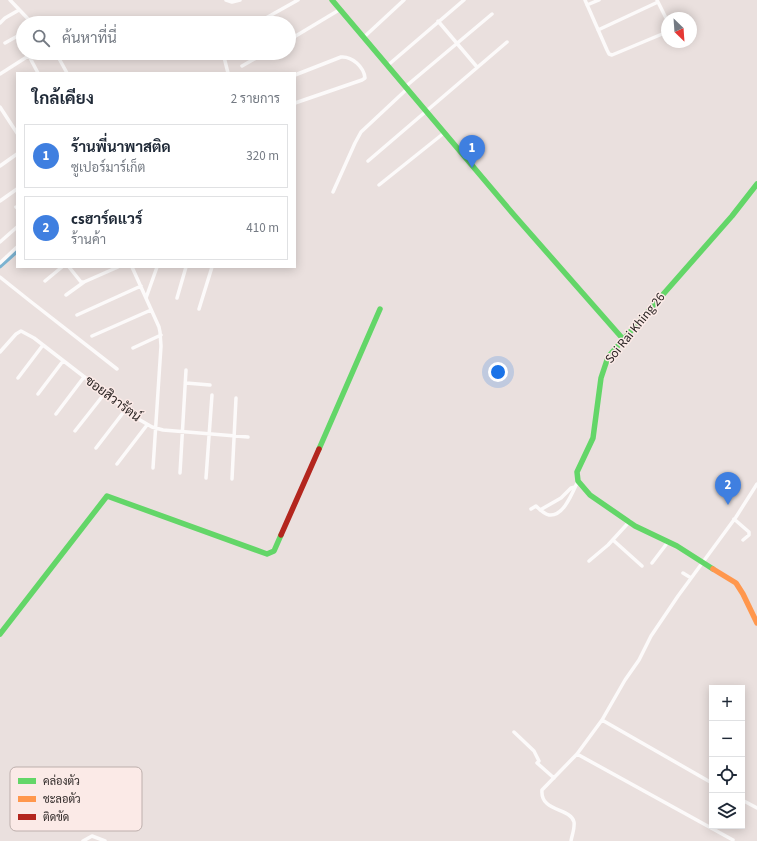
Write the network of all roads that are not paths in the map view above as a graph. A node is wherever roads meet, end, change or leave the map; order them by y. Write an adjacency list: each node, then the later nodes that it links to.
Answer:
1 (10, 0): 12 (street)
2 (226, 0): 3 (street)
3 (240, 0)
4 (298, 0): 17 (street)
5 (332, 0): 13 (street)
6 (404, 0): 24 (street)
7 (464, 0): 18 (street)
8 (585, 0): 11 (street)
9 (599, 0): 11 (street)
10 (657, 1): 14 (street); 20 (street)
11 (587, 5): 20 (street)
12 (19, 10): 16 (street); 19 (street)
13 (339, 10): 22 (street); 24 (street)
14 (663, 12)
15 (492, 14): 27 (street)
16 (25, 16)
17 (269, 16)
18 (438, 21): 27 (street); 34 (street)
19 (0, 23)
20 (598, 30): 21 (street)
21 (661, 35)
22 (296, 36)
23 (16, 37): 26 (street)
24 (363, 38): 34 (street)
25 (507, 42): 35 (street)
26 (5, 43)
27 (456, 43): 35 (street); 41 (street)
28 (23, 60): 39 (street)
29 (31, 60): 36 (street)
30 (60, 60): 37 (street)
31 (225, 60): 38 (street)
32 (253, 60): 33 (street)
33 (242, 66)
34 (387, 66): 41 (street)
35 (477, 67): 44 (street)
36 (37, 72)
37 (66, 72)
38 (228, 72)
39 (0, 74)
40 (296, 75): 42 (street)
41 (406, 88): 44 (street); 53 (street)
42 (296, 103)
43 (0, 107): 45 (street)
44 (425, 111): 46 (street); 48 (street)
45 (16, 131)
46 (444, 133): 51 (street); 79 (street)
47 (16, 155): 49 (street)
48 (368, 161)
49 (0, 166)
50 (757, 184): 79 (street, Soi Rai Khing 26)
51 (379, 185)
52 (16, 190): 54 (street)
53 (333, 192)
54 (0, 201)
55 (16, 228): 56 (street)
56 (0, 242)
57 (16, 248): 58 (street)
58 (0, 263)
59 (61, 268): 67 (street)
60 (70, 268): 68 (street)
61 (116, 268): 68 (street)
62 (132, 268): 69 (street)
63 (157, 268): 71 (street)
64 (186, 268): 72 (street)
65 (212, 268): 73 (street)
66 (0, 277): 84 (street)
67 (45, 281)
68 (84, 282): 70 (street)
69 (141, 286): 71 (street); 76 (street)
70 (66, 296)
71 (146, 298): 75 (street)
72 (177, 298)
73 (199, 309)
74 (380, 309): 126 (street)
75 (151, 310): 77 (street); 78 (street)
76 (77, 315)
77 (92, 336)
78 (161, 336): 81 (street); 97 (street)
79 (623, 339): 109 (street, Soi Rai Khing 26)
80 (43, 345): 82 (street, ซอยสิวารัตน์); 83 (street, ซอยสิวารัตน์); 87 (street)
81 (133, 348)
82 (0, 352)
83 (63, 361): 86 (street, ซอยสิวารัตน์); 91 (street)
84 (118, 369)
85 (186, 370): 88 (street)
86 (84, 377): 90 (street, ซอยสิวารัตน์); 95 (street)
87 (18, 378)
88 (186, 383): 89 (street); 99 (street)
89 (210, 385)
90 (105, 393): 94 (street, ซอยสิวารัตน์); 98 (street)
91 (38, 394)
92 (212, 395): 100 (street)
93 (236, 398): 101 (street)
94 (126, 409): 96 (street, ซอยสิวารัตน์); 103 (street)
95 (56, 414)
96 (147, 425): 97 (street, ซอยสิวารัตน์); 104 (street)
97 (155, 428): 99 (street, ซอยสิวารัตน์); 105 (street)
98 (75, 431)
99 (183, 432): 100 (street, ซอยสิวารัตน์); 106 (street)
100 (208, 434): 101 (street, ซอยสิวารัตน์); 107 (street)
101 (235, 436): 102 (street, ซอยสิวารัตน์); 108 (street)
102 (248, 437)
103 (96, 448)
104 (117, 464)
105 (153, 468)
106 (180, 473)
107 (206, 478)
108 (232, 479)
109 (578, 481): 111 (street); 115 (street)
110 (757, 484): 114 (street)
111 (575, 487): 113 (street); 113 (street)
112 (531, 509): 113 (street)
113 (540, 510)
114 (735, 520): 117 (street); 121 (street)
115 (630, 521): 116 (street); 118 (street)
116 (613, 540): 119 (street); 122 (street)
117 (743, 540)
118 (669, 541): 120 (street); 121 (street)
119 (589, 561)
120 (652, 563)
121 (705, 564): 124 (street); 125 (street)
122 (642, 566)
123 (682, 573): 124 (street)
124 (691, 578): 127 (street)
125 (757, 623)
126 (0, 634)
127 (602, 720): 129 (street); 131 (street)
128 (514, 732): 130 (street)
129 (578, 755): 130 (street); 134 (street)
130 (554, 778): 137 (street)
131 (709, 781)
132 (745, 802): 133 (street)
133 (757, 808)
134 (733, 840)
135 (83, 841): 136 (street)
136 (105, 841)
137 (571, 841)

